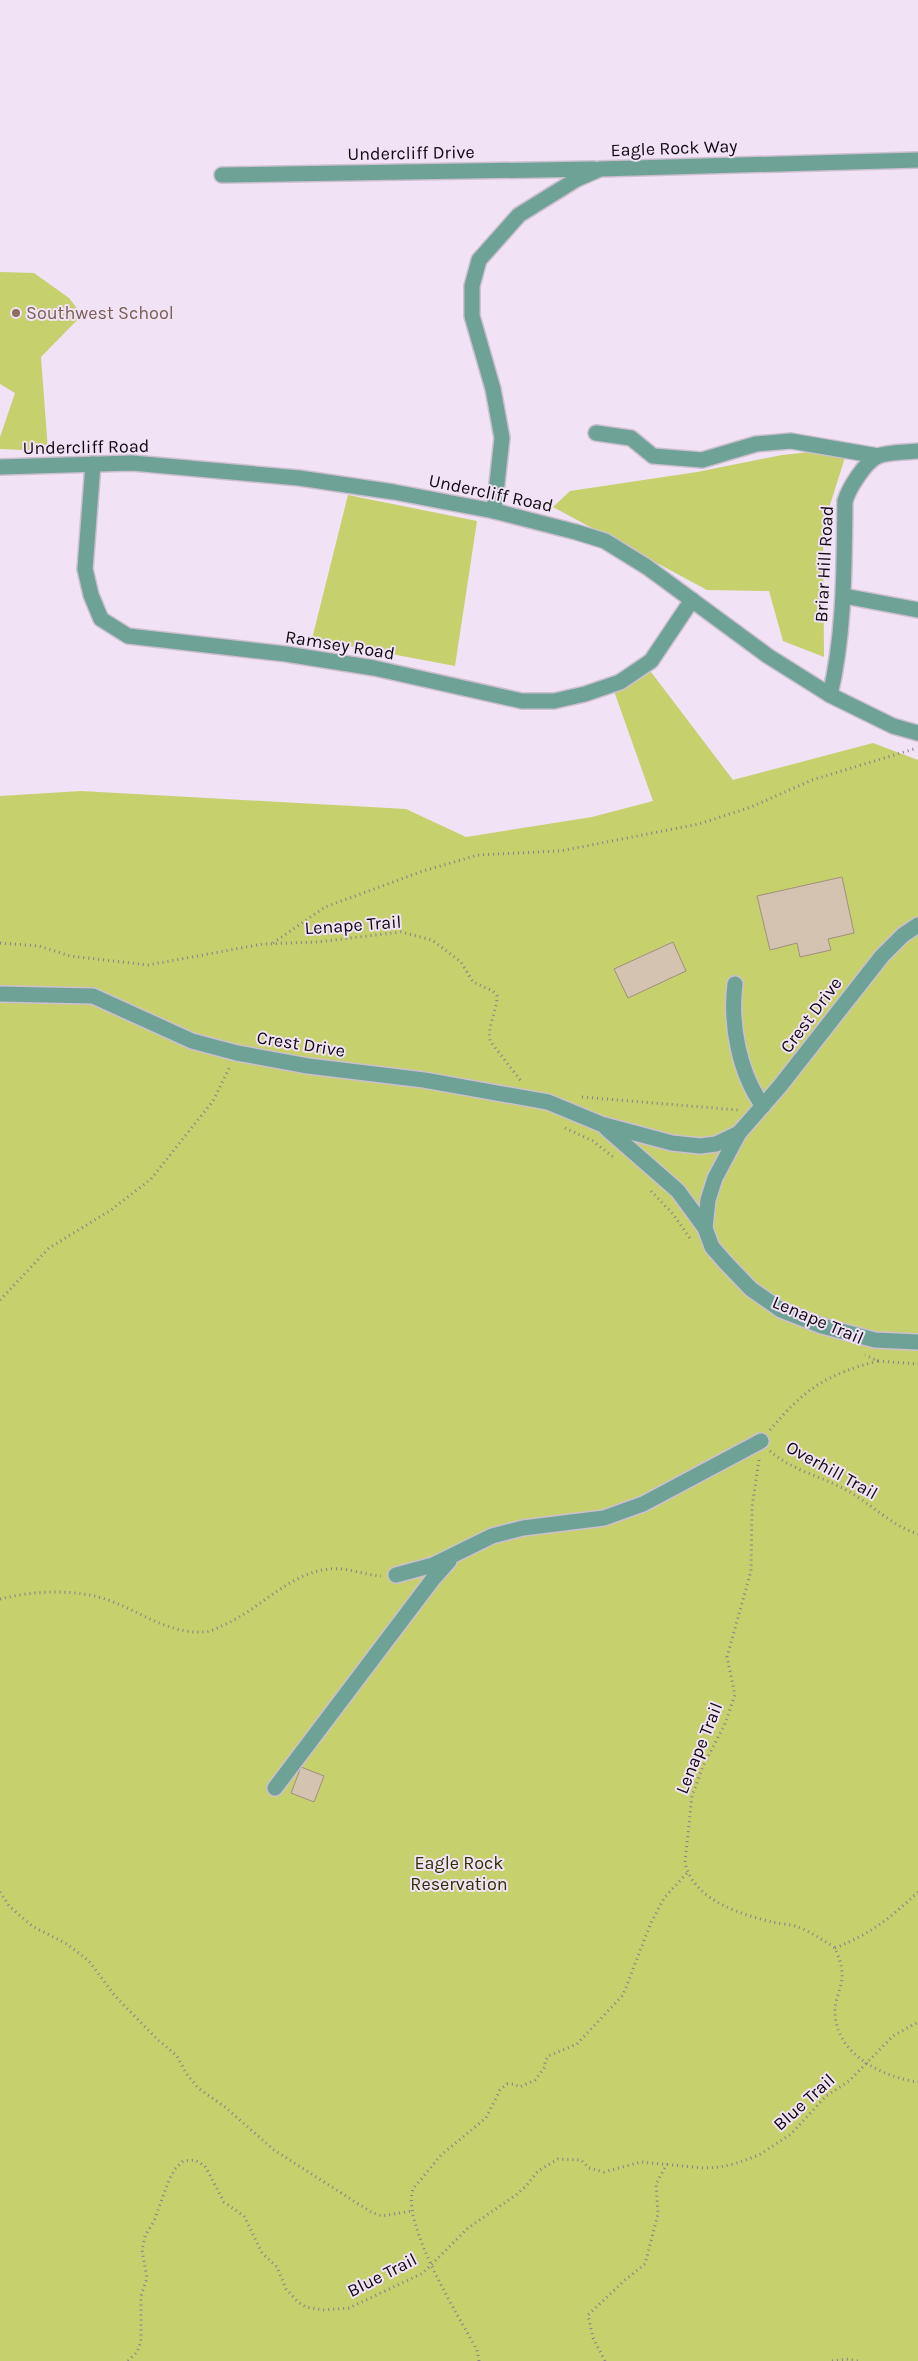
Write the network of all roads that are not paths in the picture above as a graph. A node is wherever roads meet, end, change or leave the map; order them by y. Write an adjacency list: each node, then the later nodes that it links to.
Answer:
1 (918, 160): 2 (street, Eagle Rock Way)
2 (600, 169): 3 (street, Undercliff Drive); 9 (street, Eagle Rock Way)
3 (222, 175)
4 (596, 433): 6 (street)
5 (918, 451): 6 (street)
6 (878, 456): 10 (street, Briar Hill Road)
7 (93, 464): 8 (street, Undercliff Road); 9 (street, Undercliff Road); 11 (street, Ramsey Road)
8 (0, 467)
9 (494, 511): 11 (street, Undercliff Road)
10 (844, 596): 12 (street); 13 (street, Briar Hill Road)
11 (692, 600): 13 (street, Undercliff Road)
12 (918, 610)
13 (830, 695): 14 (street, Undercliff Road)
14 (918, 733)
15 (918, 925): 18 (street, Crest Drive)
16 (735, 984): 18 (street)
17 (0, 994): 19 (street, Crest Drive)
18 (763, 1106): 20 (street, Crest Drive)
19 (601, 1124): 20 (street, Crest Drive); 21 (street, Crest Drive)
20 (739, 1133): 21 (street, Crest Drive)
21 (706, 1228): 22 (street, Crest Drive)
22 (918, 1342)
23 (761, 1441): 24 (street)
24 (457, 1553): 25 (street); 26 (street)
25 (396, 1575)
26 (275, 1788)

